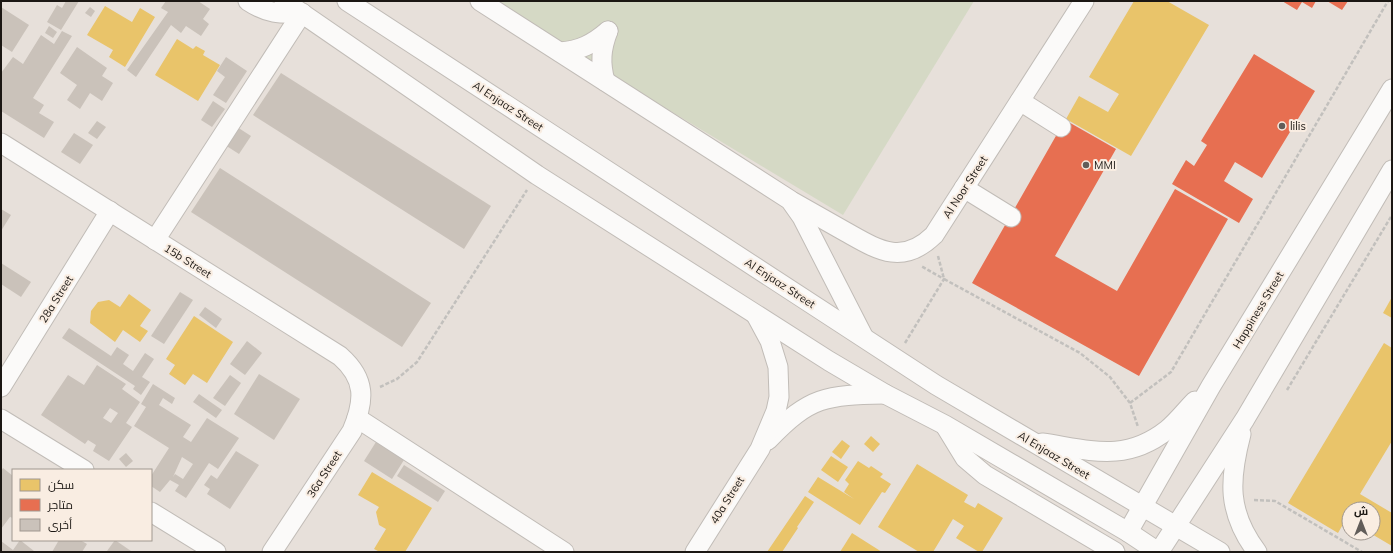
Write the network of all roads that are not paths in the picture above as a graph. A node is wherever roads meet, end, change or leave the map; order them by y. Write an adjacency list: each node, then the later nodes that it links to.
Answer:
1 (248, 1): 6 (street)
2 (284, 1): 6 (street)
3 (347, 1): 20 (street, Al Enjaaz Street)
4 (480, 1): 7 (street, Al Noor Street)
5 (1084, 1): 10 (street, Al Noor Street)
6 (302, 13): 18 (street); 19 (street)
7 (560, 52): 8 (street, Al Noor Street); 8 (street)
8 (605, 81): 15 (street, Al Noor Street)
9 (1392, 89): 22 (street, Happiness Street)
10 (1020, 102): 11 (street); 14 (street, Al Noor Street)
11 (1060, 127)
12 (1, 143): 16 (street, 15b Street)
13 (1392, 170): 27 (street)
14 (964, 188): 15 (street, Al Noor Street); 17 (street)
15 (790, 200): 20 (street)
16 (110, 212): 18 (street, 15b Street); 21 (street, 28a Street)
17 (1011, 217)
18 (155, 240): 23 (street, 15b Street)
19 (756, 314): 24 (street); 30 (street, 40a Street)
20 (863, 338): 29 (street, Al Enjaaz Street)
21 (1, 386)
22 (1211, 386): 29 (street); 32 (street, Happiness Street)
23 (362, 391): 25 (street, 36a Street)
24 (885, 394): 28 (street); 30 (street, 40a Street)
25 (357, 418): 37 (street, 36a Street); 38 (street)
26 (1, 419): 31 (street)
27 (1245, 419): 34 (street); 43 (street)
28 (945, 425): 35 (street); 40 (street)
29 (1033, 442): 32 (street, Al Enjaaz Street)
30 (760, 449): 39 (street, 40a Street)
31 (82, 469)
32 (1142, 508): 34 (street, Al Enjaaz Street); 35 (street, Happiness Street)
33 (152, 513): 36 (street)
34 (1174, 526): 41 (street); 42 (street, Al Enjaaz Street)
35 (1128, 532): 41 (street)
36 (216, 552)
37 (272, 552)
38 (564, 552)
39 (694, 552)
40 (1115, 552)
41 (1158, 552)
42 (1220, 552)
43 (1257, 552)

